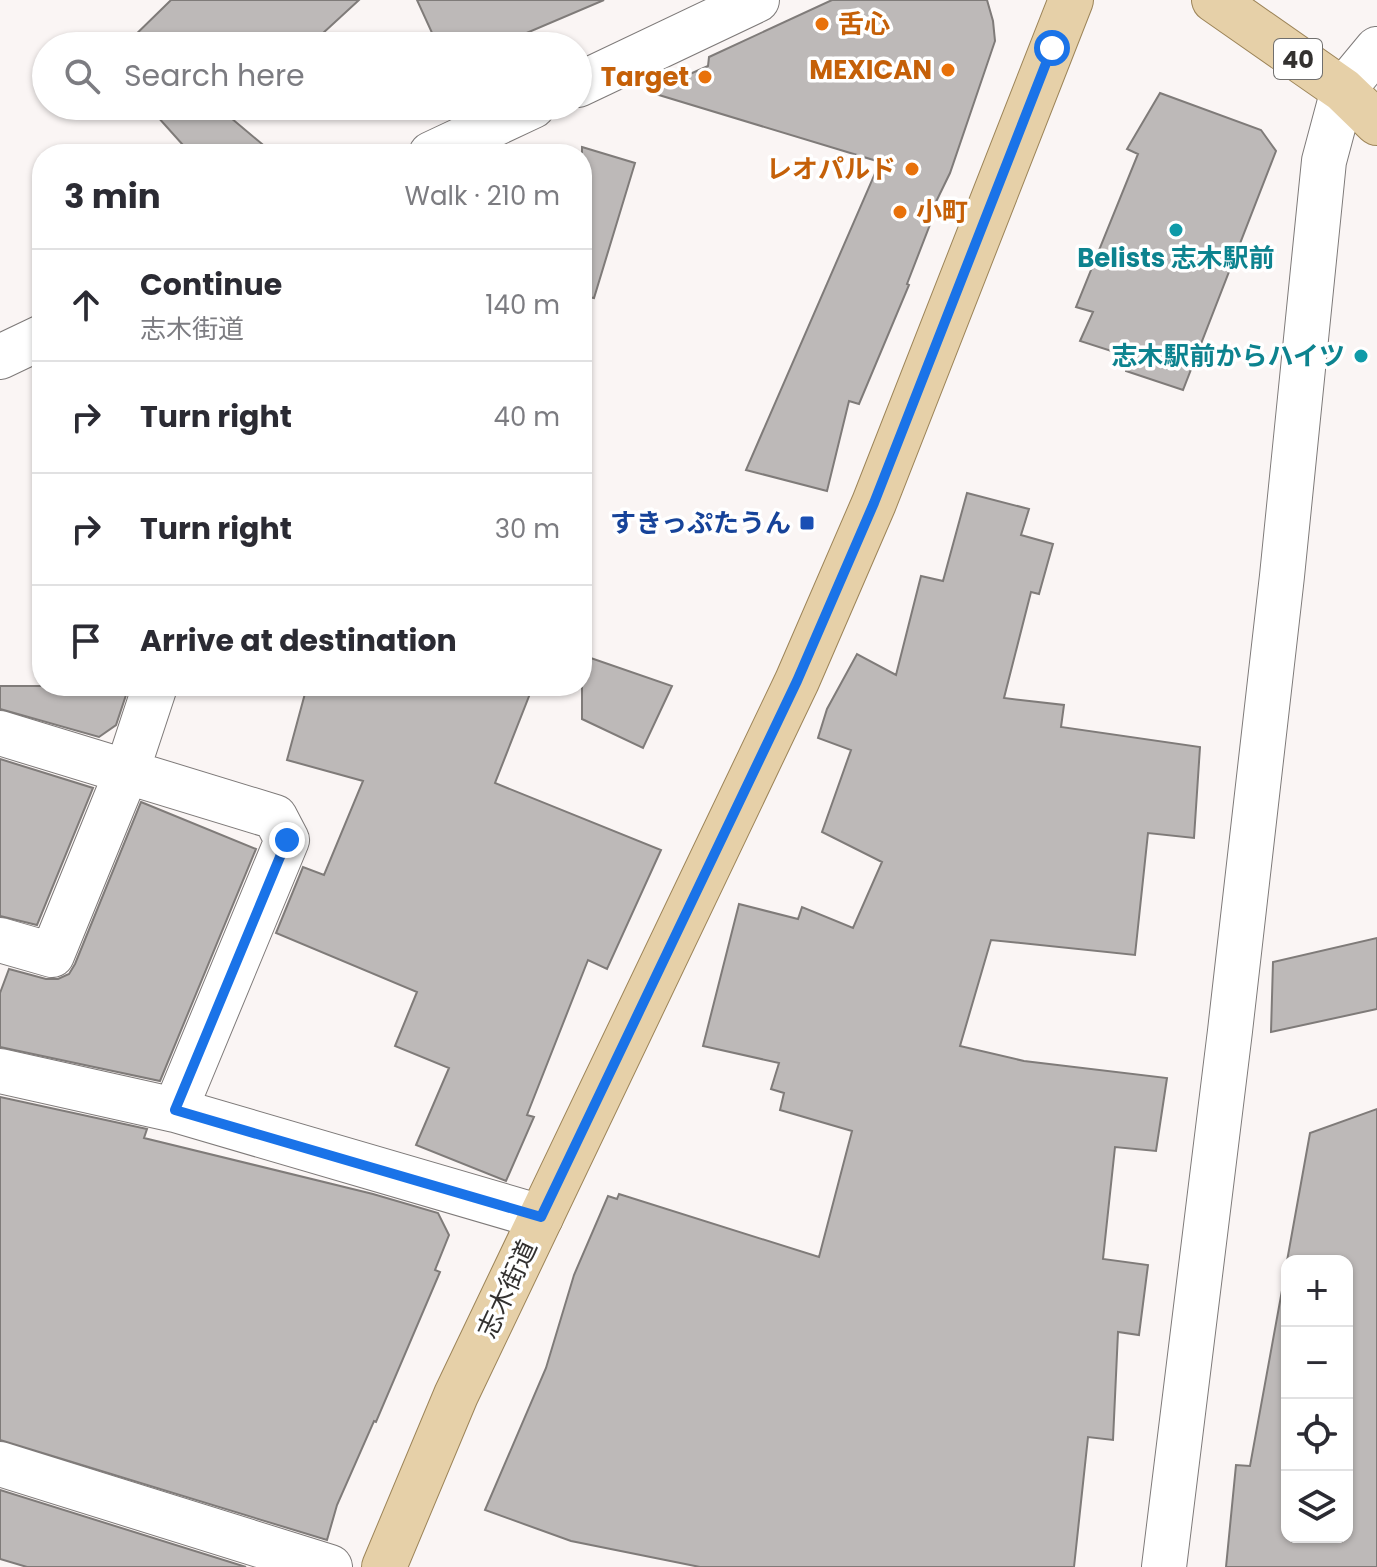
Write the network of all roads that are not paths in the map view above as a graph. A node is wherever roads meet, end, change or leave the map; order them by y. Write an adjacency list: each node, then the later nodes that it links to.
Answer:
1 (757, 0): 5 (street)
2 (1071, 0): 18 (main road, 志木街道)
3 (1214, 0): 6 (main road, 40)
4 (1377, 49): 6 (street)
5 (592, 78)
6 (1343, 90): 8 (main road, 40); 22 (street)
7 (503, 120): 9 (street)
8 (1377, 123)
9 (452, 144)
10 (32, 342): 11 (street)
11 (0, 357)
12 (152, 696): 14 (street)
13 (0, 733): 14 (street)
14 (127, 771): 15 (street); 17 (street)
15 (0, 940)
16 (0, 1071): 17 (street)
17 (175, 1110): 18 (street)
18 (541, 1217): 21 (main road, 志木街道)
19 (0, 1464): 20 (street)
20 (330, 1567)
21 (384, 1567)
22 (1164, 1567)

